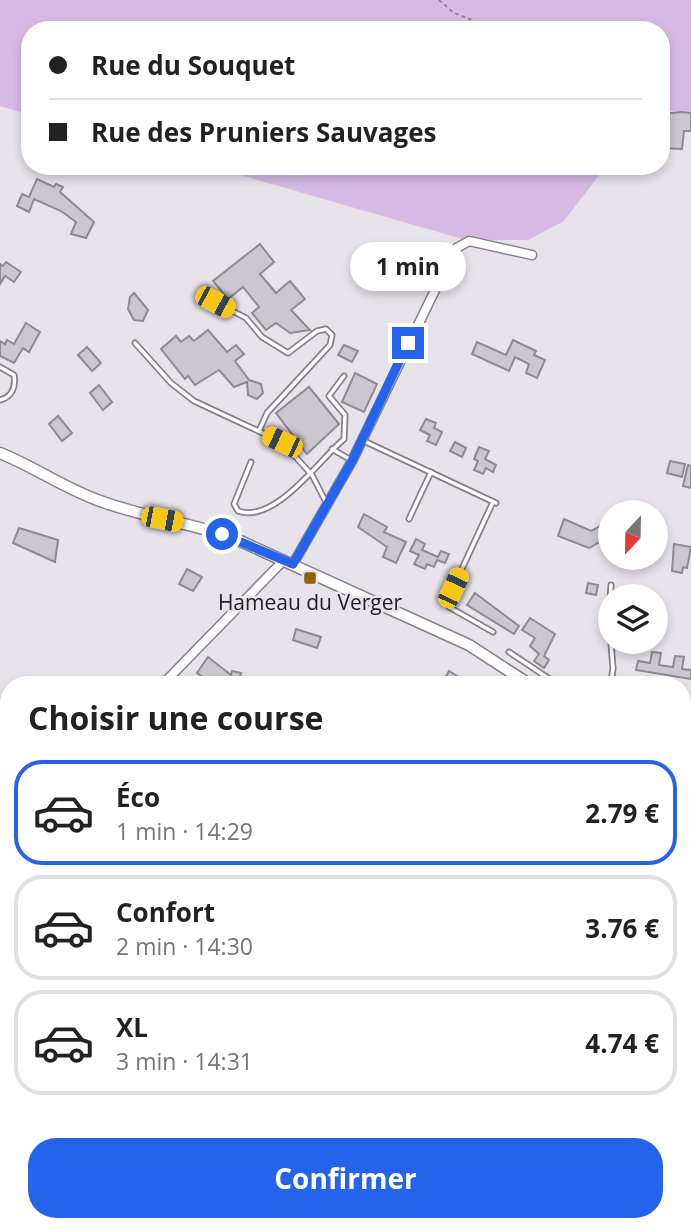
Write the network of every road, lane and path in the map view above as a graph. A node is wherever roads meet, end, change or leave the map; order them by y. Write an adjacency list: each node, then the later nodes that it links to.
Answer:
1 (439, 0): 2 (path)
2 (472, 20)
3 (532, 255): 10 (street)
4 (215, 302): 9 (lane)
5 (135, 343): 9 (lane)
6 (0, 367): 8 (lane)
7 (344, 376): 11 (lane)
8 (0, 400)
9 (259, 431): 16 (lane)
10 (362, 440): 13 (street); 15 (lane)
11 (332, 449): 13 (lane); 16 (lane)
12 (0, 453): 19 (street)
13 (352, 461): 17 (street)
14 (251, 462): 16 (lane)
15 (431, 472): 18 (lane); 20 (lane)
16 (312, 475): 17 (lane)
17 (328, 506): 19 (street)
18 (409, 519)
19 (288, 562): 23 (street); 24 (street)
20 (493, 632)
21 (509, 652): 25 (lane)
22 (612, 654): 26 (lane)
23 (171, 676)
24 (517, 676)
25 (544, 676)
26 (612, 676)

